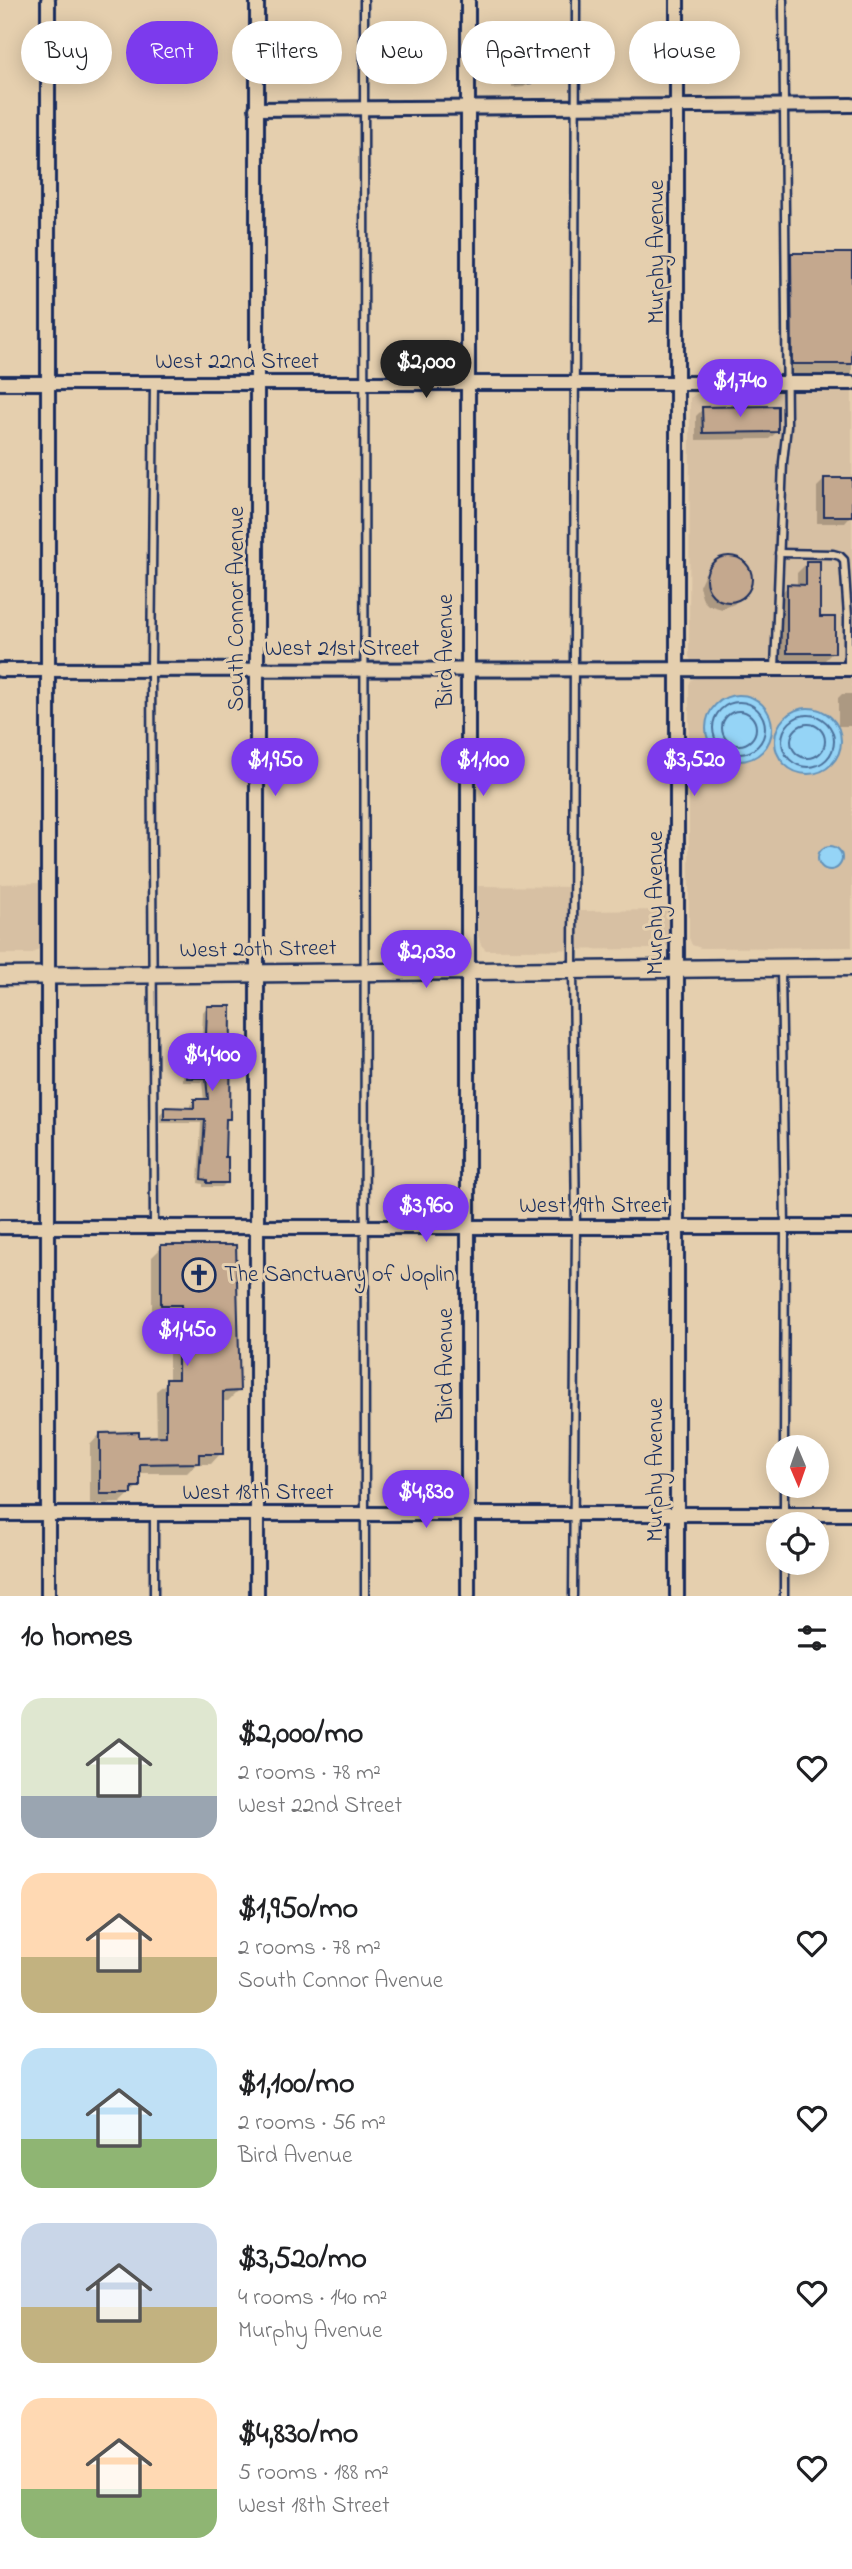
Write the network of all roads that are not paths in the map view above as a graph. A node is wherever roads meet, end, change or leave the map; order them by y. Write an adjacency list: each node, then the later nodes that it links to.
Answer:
1 (48, 0): 16 (street)
2 (257, 0): 13 (street, South Connor Avenue)
3 (364, 0): 14 (lane)
4 (468, 0): 11 (street, Bird Avenue)
5 (576, 0): 12 (lane)
6 (677, 0): 9 (street, Murphy Avenue)
7 (783, 0): 10 (lane)
8 (852, 105): 10 (street)
9 (678, 107): 10 (street); 12 (street); 22 (street, Murphy Avenue)
10 (783, 107): 23 (lane)
11 (468, 108): 12 (street); 14 (street); 20 (street, Bird Avenue)
12 (576, 108): 21 (lane)
13 (256, 109): 14 (street); 18 (street, South Connor Avenue)
14 (363, 109): 19 (lane)
15 (0, 383): 16 (street, West 22nd Street)
16 (48, 383): 17 (street, West 22nd Street); 29 (street)
17 (155, 383): 18 (street, West 22nd Street); 30 (lane)
18 (258, 383): 19 (street, West 22nd Street); 26 (street, South Connor Avenue)
19 (363, 383): 20 (street, West 22nd Street); 31 (lane)
20 (467, 383): 21 (street, West 22nd Street); 32 (street, Bird Avenue)
21 (574, 383): 22 (street, West 22nd Street); 33 (lane)
22 (678, 383): 23 (street, West 22nd Street); 34 (street, Murphy Avenue)
23 (787, 383): 24 (street, West 22nd Street); 25 (lane)
24 (852, 383)
25 (779, 554): 27 (lane); 35 (lane)
26 (258, 669): 30 (street, West 21st Street); 31 (street, West 21st Street); 42 (street, South Connor Avenue)
27 (850, 669): 35 (street, West 21st Street)
28 (0, 670): 29 (street, West 21st Street)
29 (48, 670): 30 (street, West 21st Street); 45 (street)
30 (151, 670): 43 (lane)
31 (363, 670): 32 (street, West 21st Street); 41 (lane)
32 (467, 670): 33 (street, West 21st Street); 40 (street, Bird Avenue)
33 (574, 670): 34 (street, West 21st Street); 39 (lane)
34 (678, 671): 35 (street, West 21st Street); 38 (street, Murphy Avenue)
35 (774, 671)
36 (852, 967): 37 (main road, West 20th Street)
37 (781, 968): 38 (main road, West 20th Street); 54 (lane)
38 (677, 969): 39 (main road, West 20th Street); 53 (street, Murphy Avenue)
39 (573, 970): 40 (main road, West 20th Street); 52 (lane)
40 (467, 971): 41 (main road, West 20th Street); 51 (street, Bird Avenue)
41 (363, 972): 42 (main road, West 20th Street); 50 (lane)
42 (258, 973): 43 (main road, West 20th Street); 49 (street, South Connor Avenue)
43 (153, 974): 45 (main road, West 20th Street); 48 (lane)
44 (0, 975): 45 (main road, West 20th Street)
45 (48, 975): 47 (street)
46 (0, 1227): 47 (street, West 19th Street)
47 (48, 1227): 48 (street, West 19th Street); 58 (street)
48 (154, 1227): 49 (street, West 19th Street)
49 (258, 1227): 50 (street, West 19th Street); 60 (street, South Connor Avenue)
50 (363, 1227): 51 (street, West 19th Street); 61 (lane)
51 (467, 1227): 52 (street, West 19th Street); 62 (street, Bird Avenue)
52 (576, 1227): 53 (street, West 19th Street); 63 (lane)
53 (676, 1227): 54 (street, West 19th Street); 64 (street, Murphy Avenue)
54 (785, 1227): 55 (street, West 19th Street); 56 (lane)
55 (852, 1227)
56 (784, 1435)
57 (0, 1514): 58 (street, West 18th Street)
58 (48, 1514): 59 (street, West 18th Street); 69 (street)
59 (154, 1514): 60 (street, West 18th Street); 70 (lane)
60 (257, 1514): 61 (street, West 18th Street); 71 (street, South Connor Avenue)
61 (365, 1514): 62 (street, West 18th Street); 72 (lane)
62 (467, 1514): 63 (street, West 18th Street); 73 (street, Bird Avenue)
63 (573, 1514): 64 (street, West 18th Street); 74 (lane)
64 (677, 1514): 67 (street, West 18th Street); 75 (street, Murphy Avenue)
65 (852, 1514): 66 (street, West 18th Street)
66 (829, 1516)
67 (766, 1518)
68 (784, 1575): 76 (lane)
69 (48, 1596)
70 (154, 1596)
71 (257, 1596)
72 (365, 1596)
73 (467, 1596)
74 (573, 1596)
75 (677, 1596)
76 (784, 1596)

